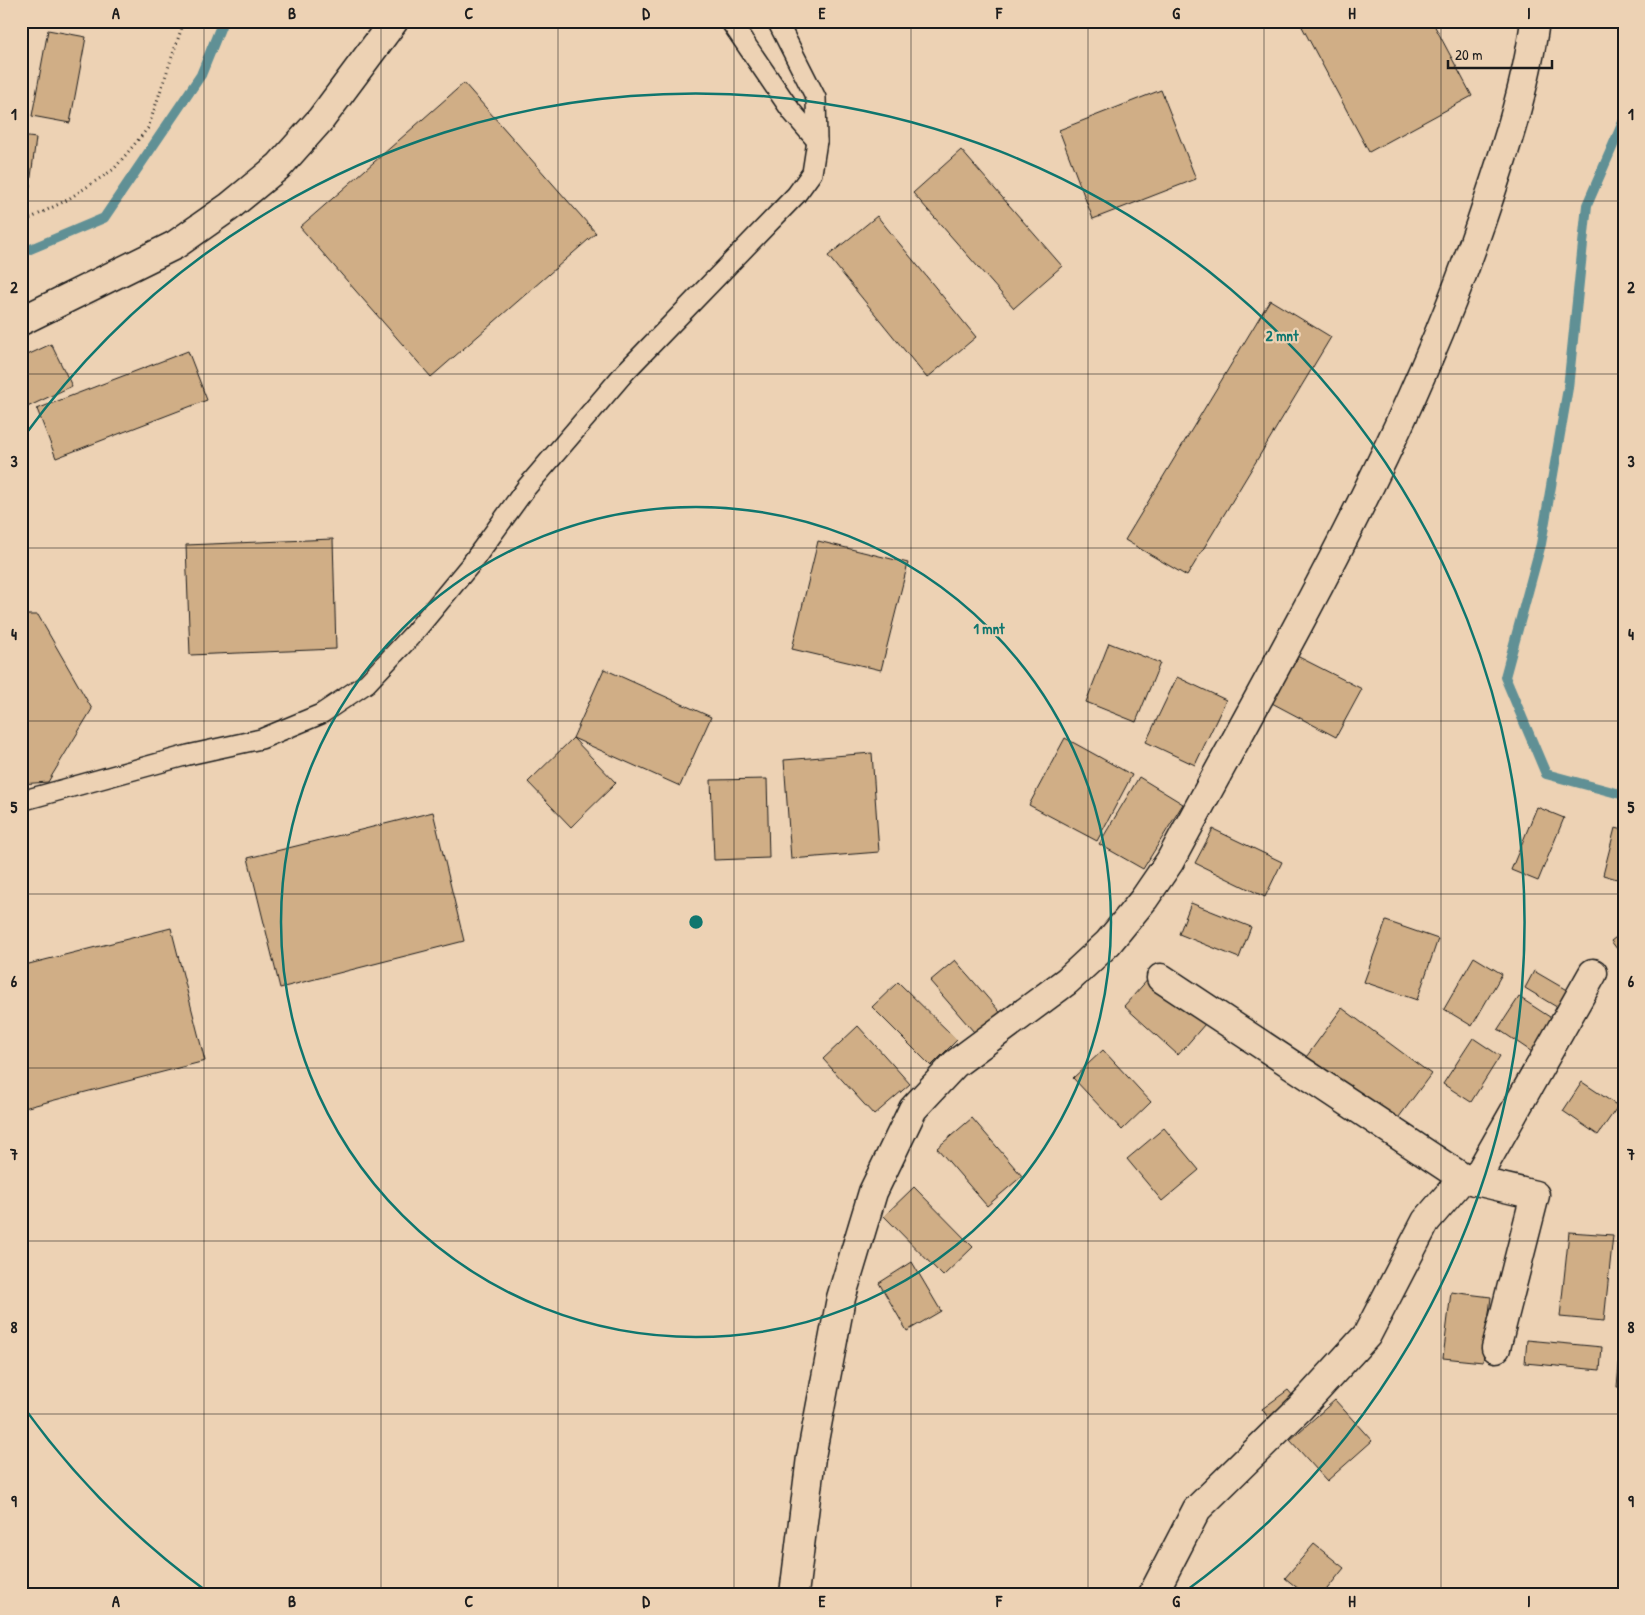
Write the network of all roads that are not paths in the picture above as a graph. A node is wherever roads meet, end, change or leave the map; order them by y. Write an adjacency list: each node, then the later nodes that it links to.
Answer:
1 (394, 21): 6 (street)
2 (730, 21): 5 (lane)
3 (777, 21): 5 (lane)
4 (1535, 21): 12 (street)
5 (817, 141): 7 (lane)
6 (21, 321)
7 (21, 802)
8 (1593, 973): 10 (street)
9 (1161, 978): 10 (street)
10 (1469, 1180): 11 (street); 13 (street)
11 (1496, 1348)
12 (794, 1594)
13 (1153, 1594)

